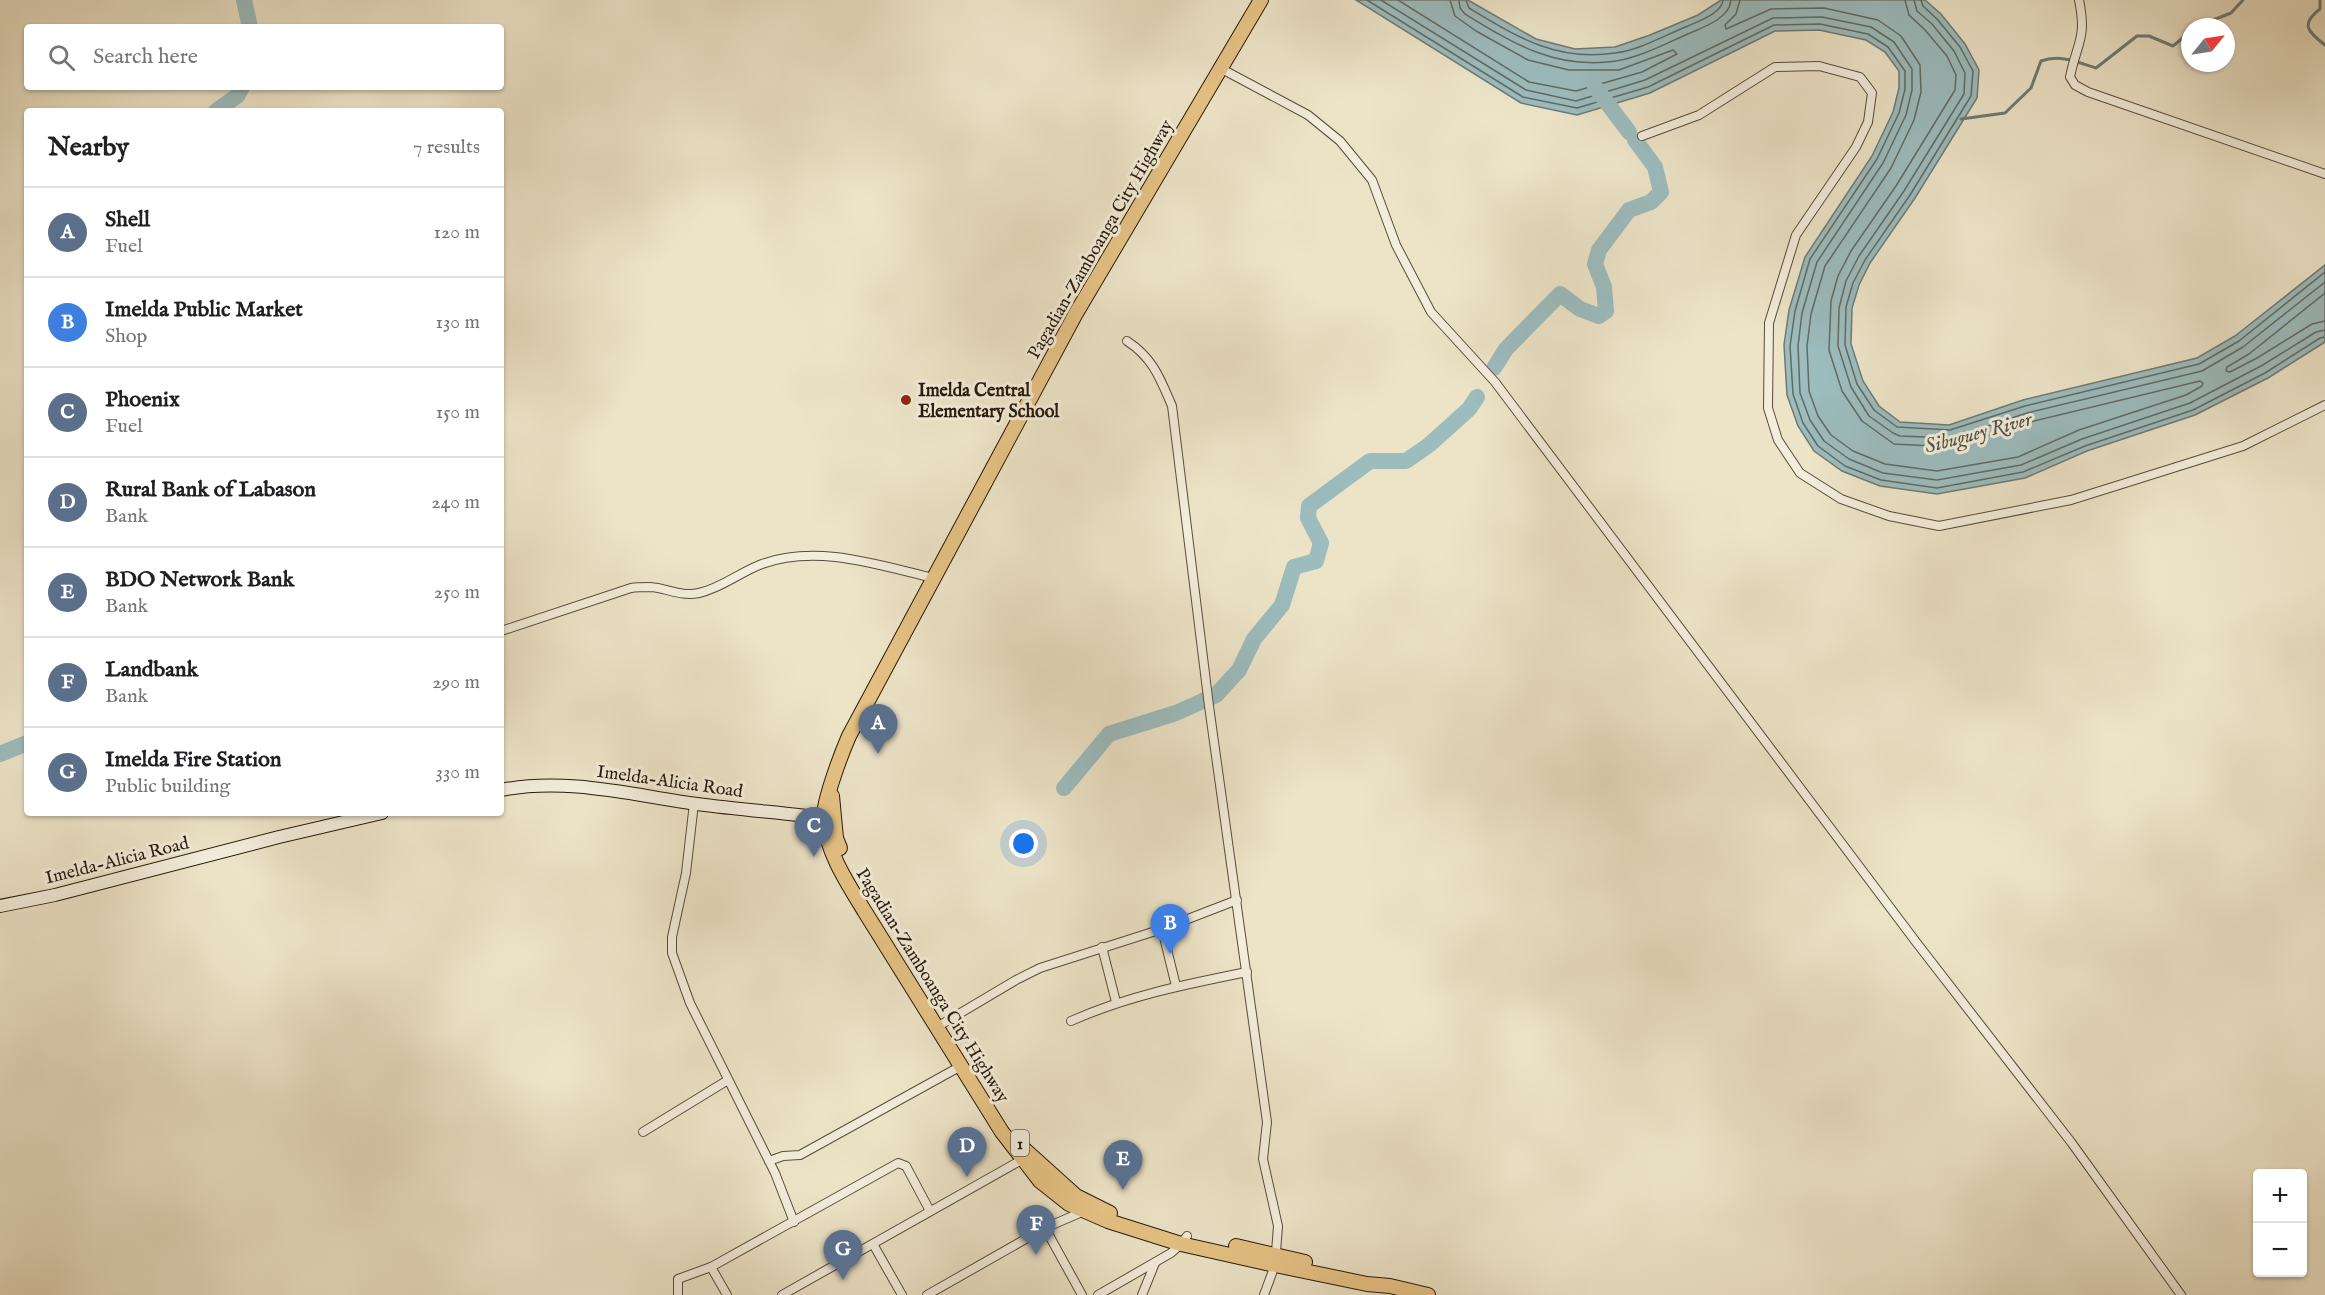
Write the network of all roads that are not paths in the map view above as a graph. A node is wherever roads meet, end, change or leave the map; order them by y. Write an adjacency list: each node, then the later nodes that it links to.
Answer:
1 (1261, 0): 3 (highway, Pagadian-Zamboanga City Highway / 1)
2 (2079, 0): 5 (street)
3 (1220, 68): 8 (highway, Pagadian-Zamboanga City Highway / 1); 48 (street)
4 (1642, 136): 7 (street)
5 (2325, 174)
6 (1127, 341): 14 (street)
7 (2325, 405)
8 (933, 578): 9 (street); 13 (highway, Pagadian-Zamboanga City Highway / 1)
9 (504, 630)
10 (504, 790): 11 (main road, Imelda-Alicia Road)
11 (694, 804): 13 (main road, Imelda-Alicia Road); 24 (street)
12 (351, 817): 15 (main road, Imelda-Alicia Road)
13 (829, 818): 22 (highway, Pagadian-Zamboanga City Highway / 1); 23 (highway, Pagadian-Zamboanga City Highway / 1)
14 (1237, 900): 16 (street); 18 (street)
15 (0, 906)
16 (1162, 929): 17 (street); 19 (street)
17 (1102, 947): 20 (street); 22 (street)
18 (1247, 972): 19 (street); 34 (street)
19 (1176, 987): 20 (street)
20 (1116, 1002): 21 (street)
21 (1071, 1021)
22 (942, 1024): 26 (highway, Pagadian-Zamboanga City Highway / 1)
23 (961, 1066): 26 (highway, Pagadian-Zamboanga City Highway / 1); 27 (street)
24 (728, 1080): 25 (street); 27 (street)
25 (643, 1132)
26 (1026, 1157): 28 (street); 29 (highway, Pagadian-Zamboanga City Highway / 1); 32 (highway, Pagadian-Zamboanga City Highway / 1)
27 (769, 1161): 30 (street)
28 (930, 1211): 30 (street); 33 (street)
29 (1082, 1212): 31 (street); 32 (highway, Pagadian-Zamboanga City Highway / 1)
30 (794, 1222): 36 (street)
31 (1045, 1228): 42 (street); 43 (street)
32 (1184, 1240): 34 (highway, Pagadian-Zamboanga City Highway / 1); 35 (street)
33 (873, 1244): 37 (street); 41 (street)
34 (1275, 1260): 46 (street); 47 (highway, Pagadian-Zamboanga City Highway / 1)
35 (1155, 1263): 44 (street); 45 (street)
36 (711, 1267): 38 (street); 39 (street)
37 (795, 1292): 40 (street)
38 (678, 1295)
39 (727, 1295)
40 (782, 1295)
41 (902, 1295)
42 (927, 1295)
43 (1082, 1295)
44 (1098, 1295)
45 (1142, 1295)
46 (1263, 1295)
47 (1428, 1295)
48 (2181, 1295)

